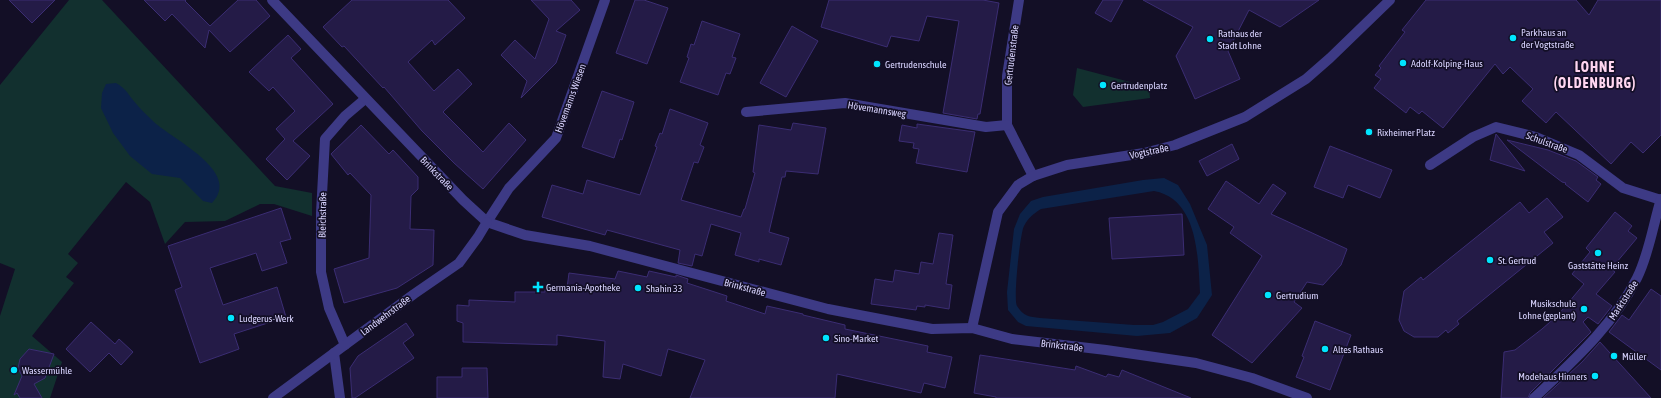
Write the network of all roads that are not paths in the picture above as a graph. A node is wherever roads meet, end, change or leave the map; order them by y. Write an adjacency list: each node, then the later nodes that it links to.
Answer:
1 (272, 0): 5 (street, Brinkstraße)
2 (605, 0): 11 (street, Hövemanns Wiesen)
3 (1019, 0): 7 (street, Gertrudenstraße)
4 (1390, 0): 9 (street, Vogtstraße)
5 (365, 99): 11 (street, Brinkstraße); 13 (street, Bleichstraße)
6 (746, 112): 7 (street, Hövemannsweg)
7 (1007, 125): 9 (street, Gertrudenstraße)
8 (1430, 165): 10 (street, Schulstraße)
9 (1033, 176): 12 (street, Vogtstraße)
10 (1661, 199): 18 (street, Marktstraße)
11 (487, 222): 12 (street, Brinkstraße); 13 (street, Landwehrstraße)
12 (972, 328): 17 (street, Brinkstraße)
13 (345, 345): 14 (street, Landwehrstraße)
14 (334, 353): 15 (street, Landwehrstraße); 16 (street)
15 (273, 398)
16 (340, 398)
17 (1307, 398)
18 (1534, 398)

